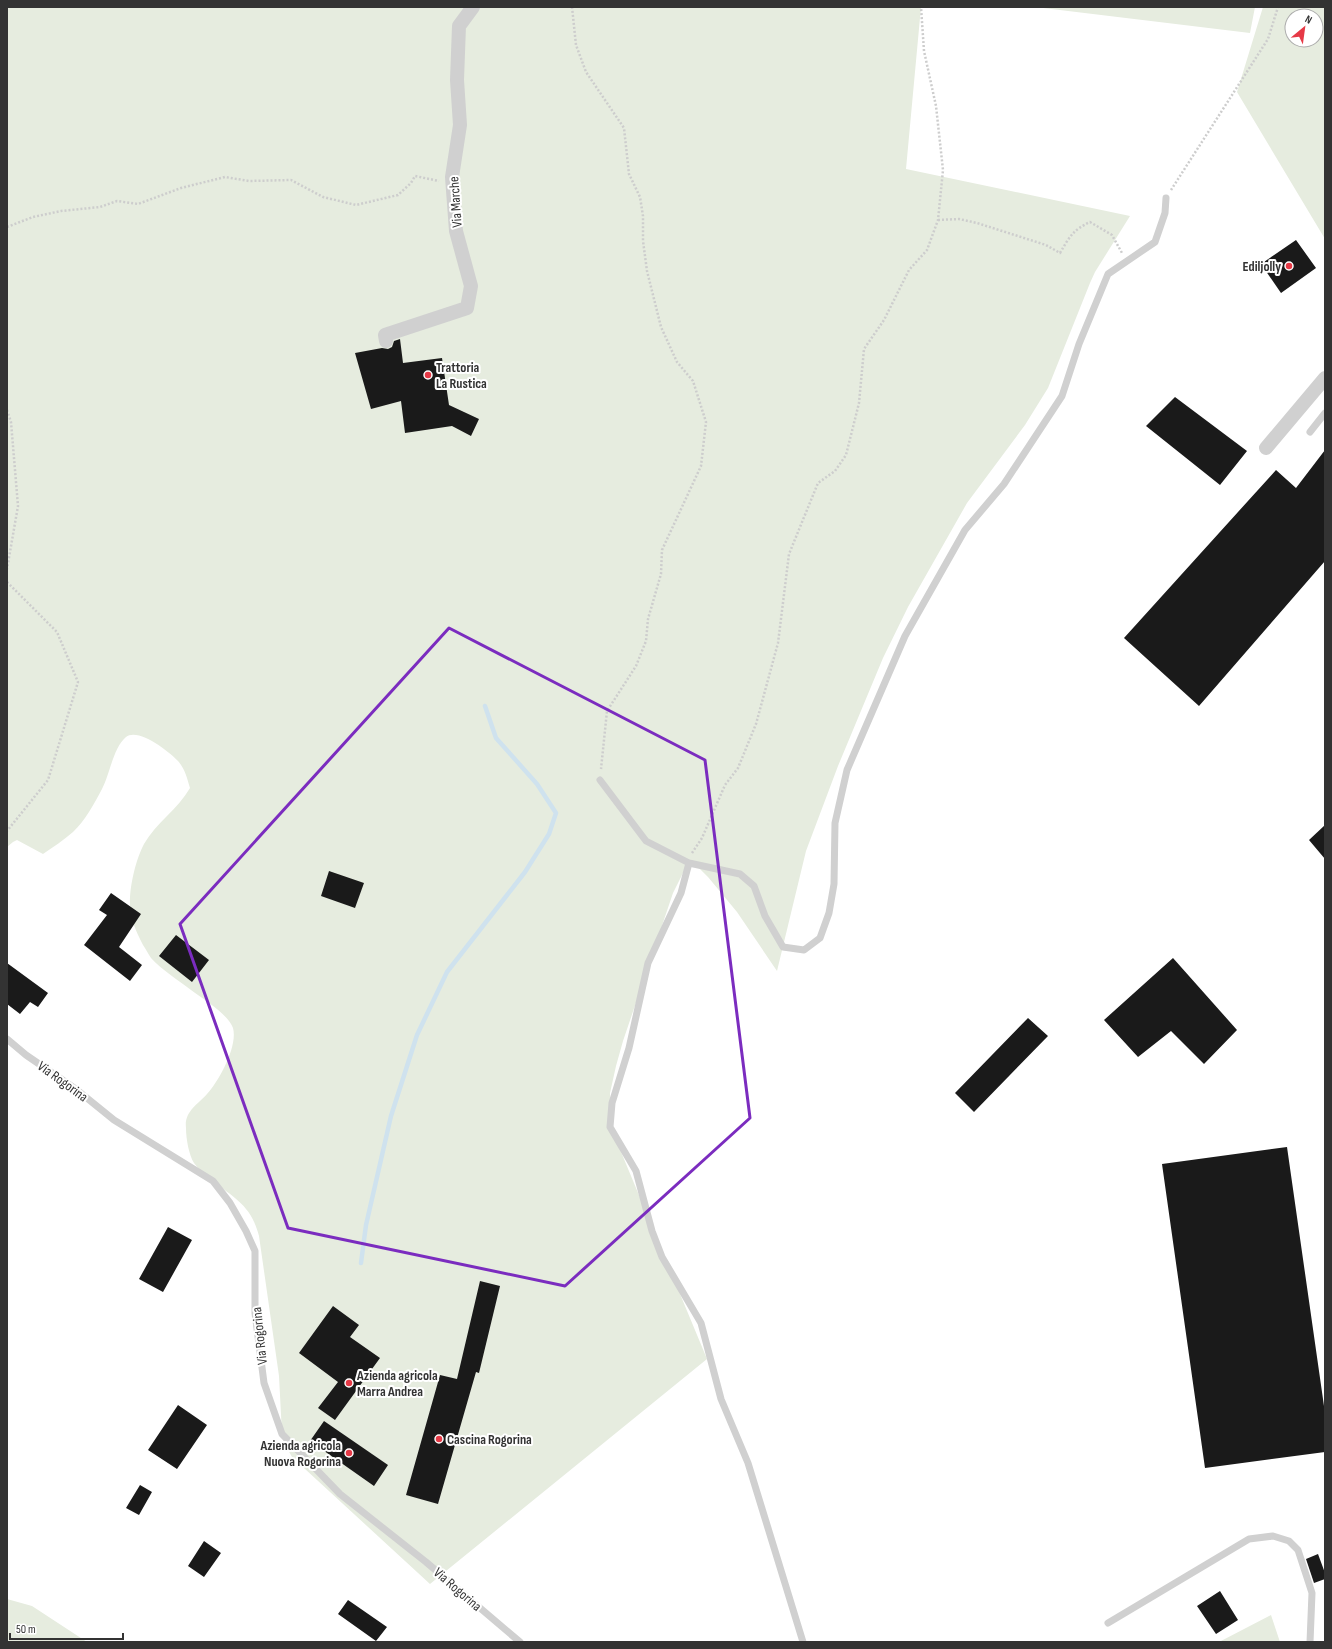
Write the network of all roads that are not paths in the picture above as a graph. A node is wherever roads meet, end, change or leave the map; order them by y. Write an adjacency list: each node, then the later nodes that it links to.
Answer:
1 (473, 7): 3 (street, Via Marche)
2 (1166, 198): 9 (lane)
3 (386, 341)
4 (1325, 378): 7 (street)
5 (1325, 413): 6 (lane)
6 (1310, 432)
7 (1266, 448)
8 (600, 780): 9 (lane)
9 (689, 863): 13 (lane)
10 (7, 1039): 12 (lane, Via Rogorina)
11 (1108, 1623): 14 (lane)
12 (520, 1642)
13 (803, 1642)
14 (1310, 1642)

